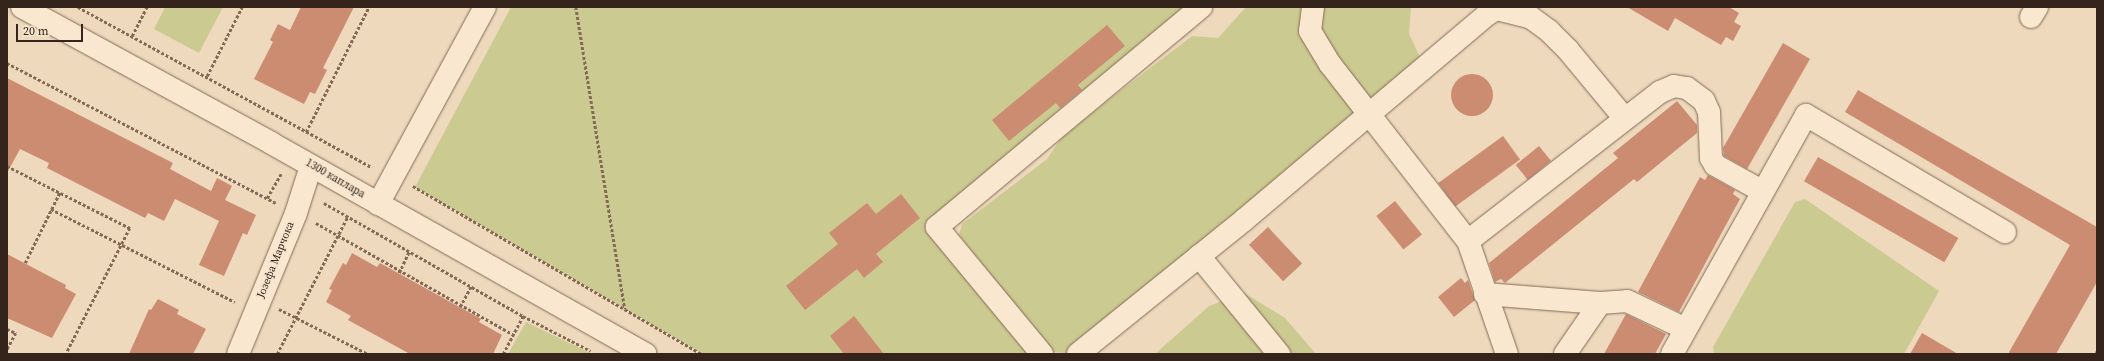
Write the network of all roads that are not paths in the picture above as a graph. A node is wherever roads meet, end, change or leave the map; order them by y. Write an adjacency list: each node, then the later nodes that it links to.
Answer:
1 (23, 7): 9 (street, 1300 каплара)
2 (485, 7): 11 (street)
3 (1201, 7): 20 (street)
4 (1294, 7): 6 (street)
5 (1313, 7): 6 (street)
6 (1310, 31): 7 (street)
7 (1368, 115): 8 (street); 13 (street); 14 (street)
8 (1625, 119): 10 (street); 13 (street)
9 (311, 166): 11 (street, 1300 каплара); 18 (street, Јозефа Марчока)
10 (1762, 191): 12 (street); 17 (street)
11 (378, 204): 19 (street, 1300 каплара)
12 (2005, 232)
13 (1468, 241): 15 (street)
14 (1199, 256): 21 (street); 22 (street)
15 (1484, 294): 16 (street); 23 (street)
16 (1600, 303): 17 (street); 24 (street)
17 (1686, 328): 25 (street)
18 (238, 354)
19 (646, 354)
20 (1042, 354)
21 (1078, 354)
22 (1279, 354)
23 (1507, 354)
24 (1565, 354)
25 (1672, 354)

